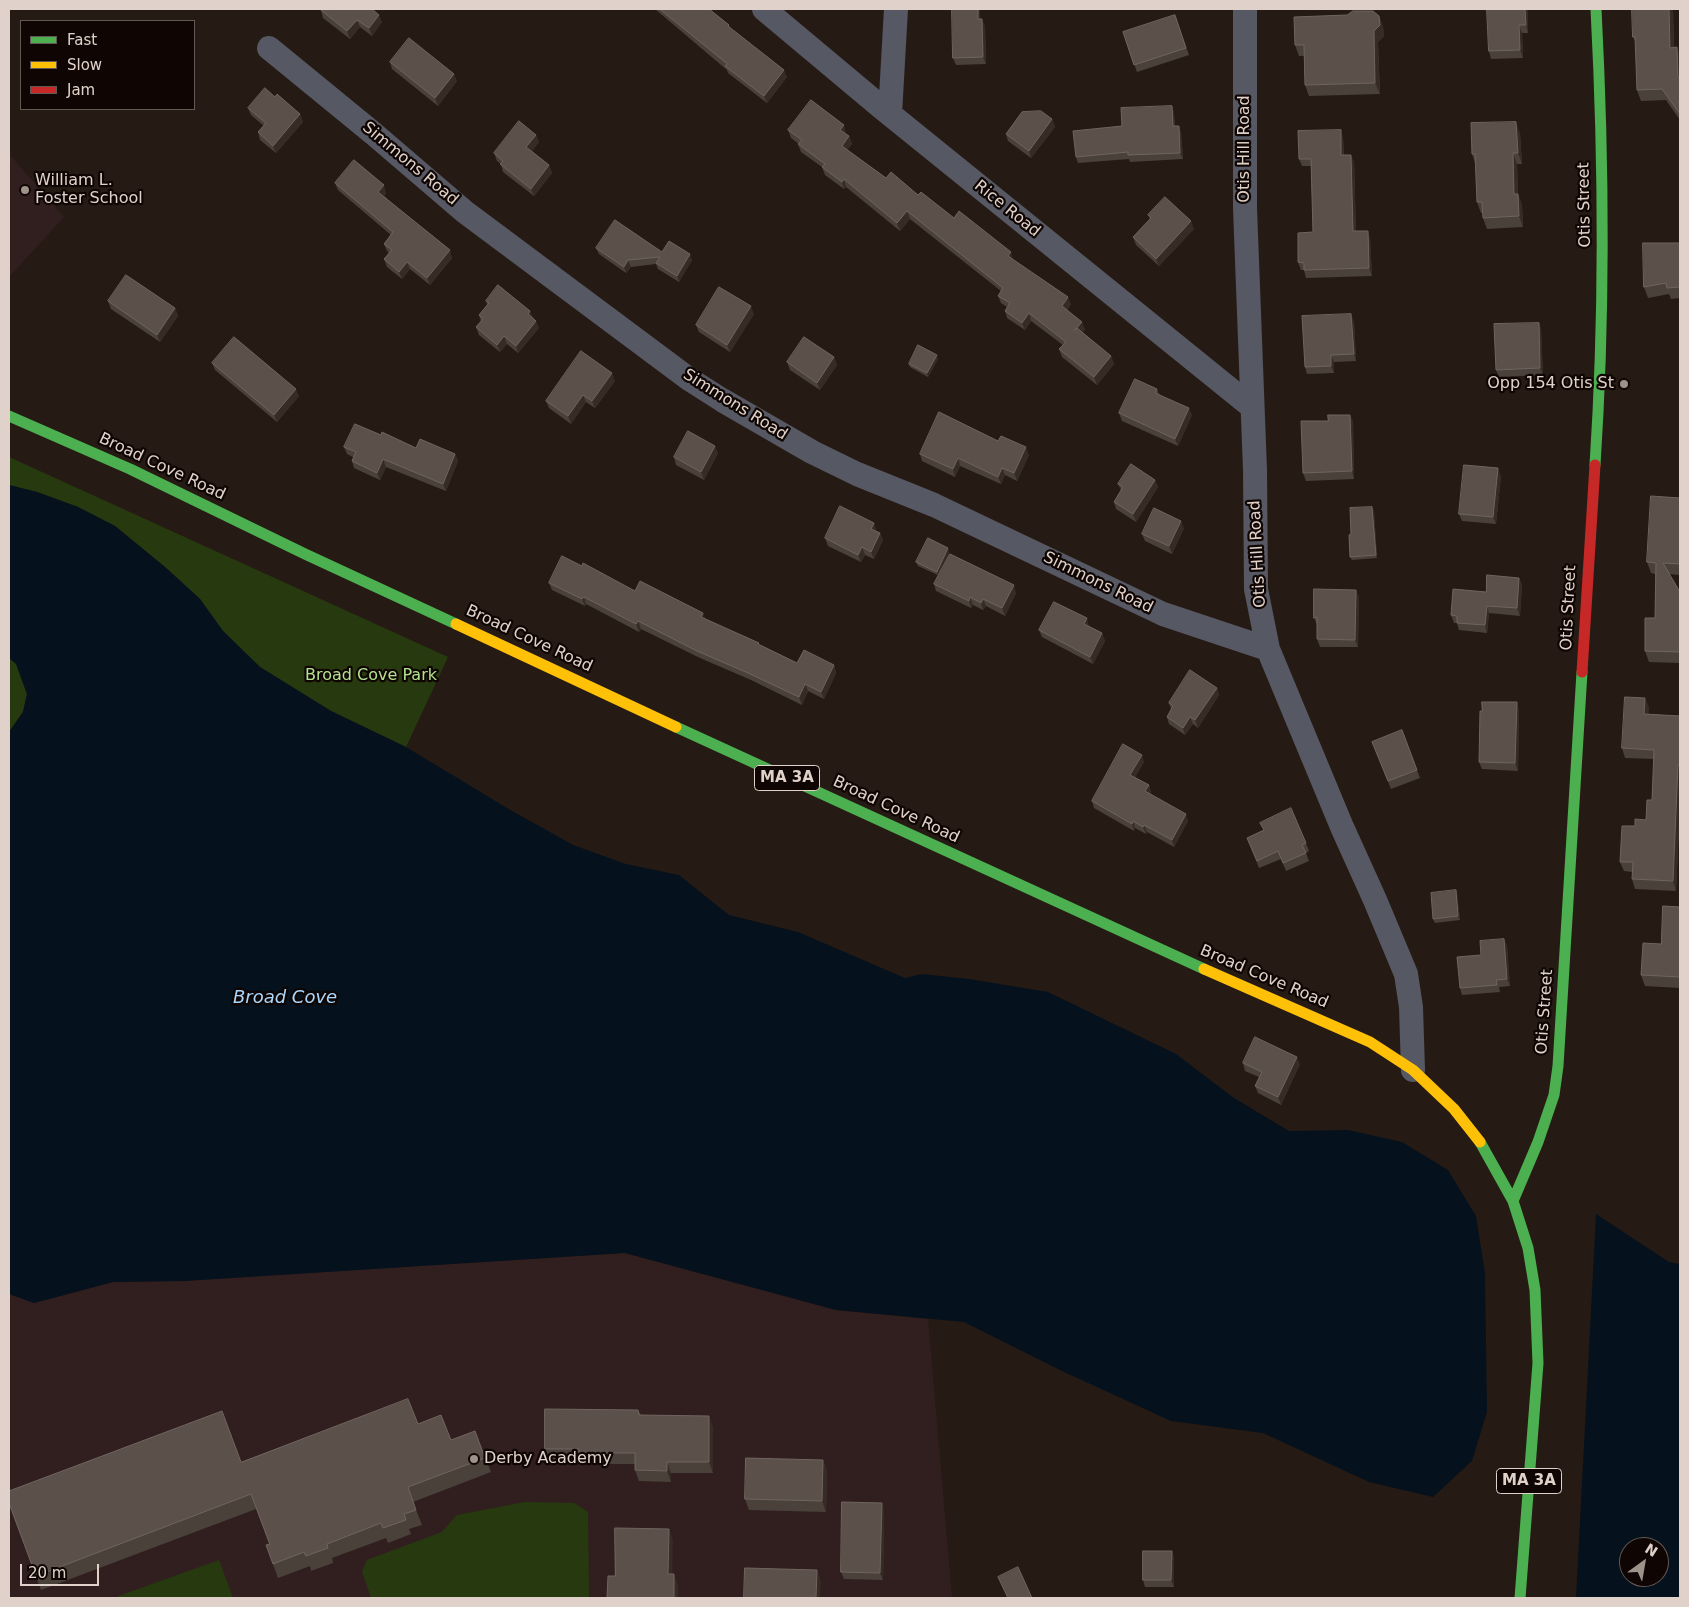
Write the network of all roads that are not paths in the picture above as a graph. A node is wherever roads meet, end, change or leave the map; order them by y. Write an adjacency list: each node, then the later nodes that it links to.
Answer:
1 (764, 9): 6 (street, Rice Road)
2 (896, 9): 6 (street)
3 (1245, 9): 7 (street, Otis Hill Road)
4 (1596, 9): 11 (main road, Otis Street)
5 (269, 48): 9 (street, Simmons Road)
6 (890, 114): 7 (street, Rice Road)
7 (1252, 407): 9 (street, Otis Hill Road)
8 (9, 416): 10 (main road, Broad Cove Road / MA 3A)
9 (1268, 649): 10 (street, Otis Hill Road)
10 (1413, 1070): 11 (main road, Broad Cove Road / MA 3A)
11 (1514, 1202): 12 (main road, Broad Cove Road / MA 3A)
12 (1520, 1598)

